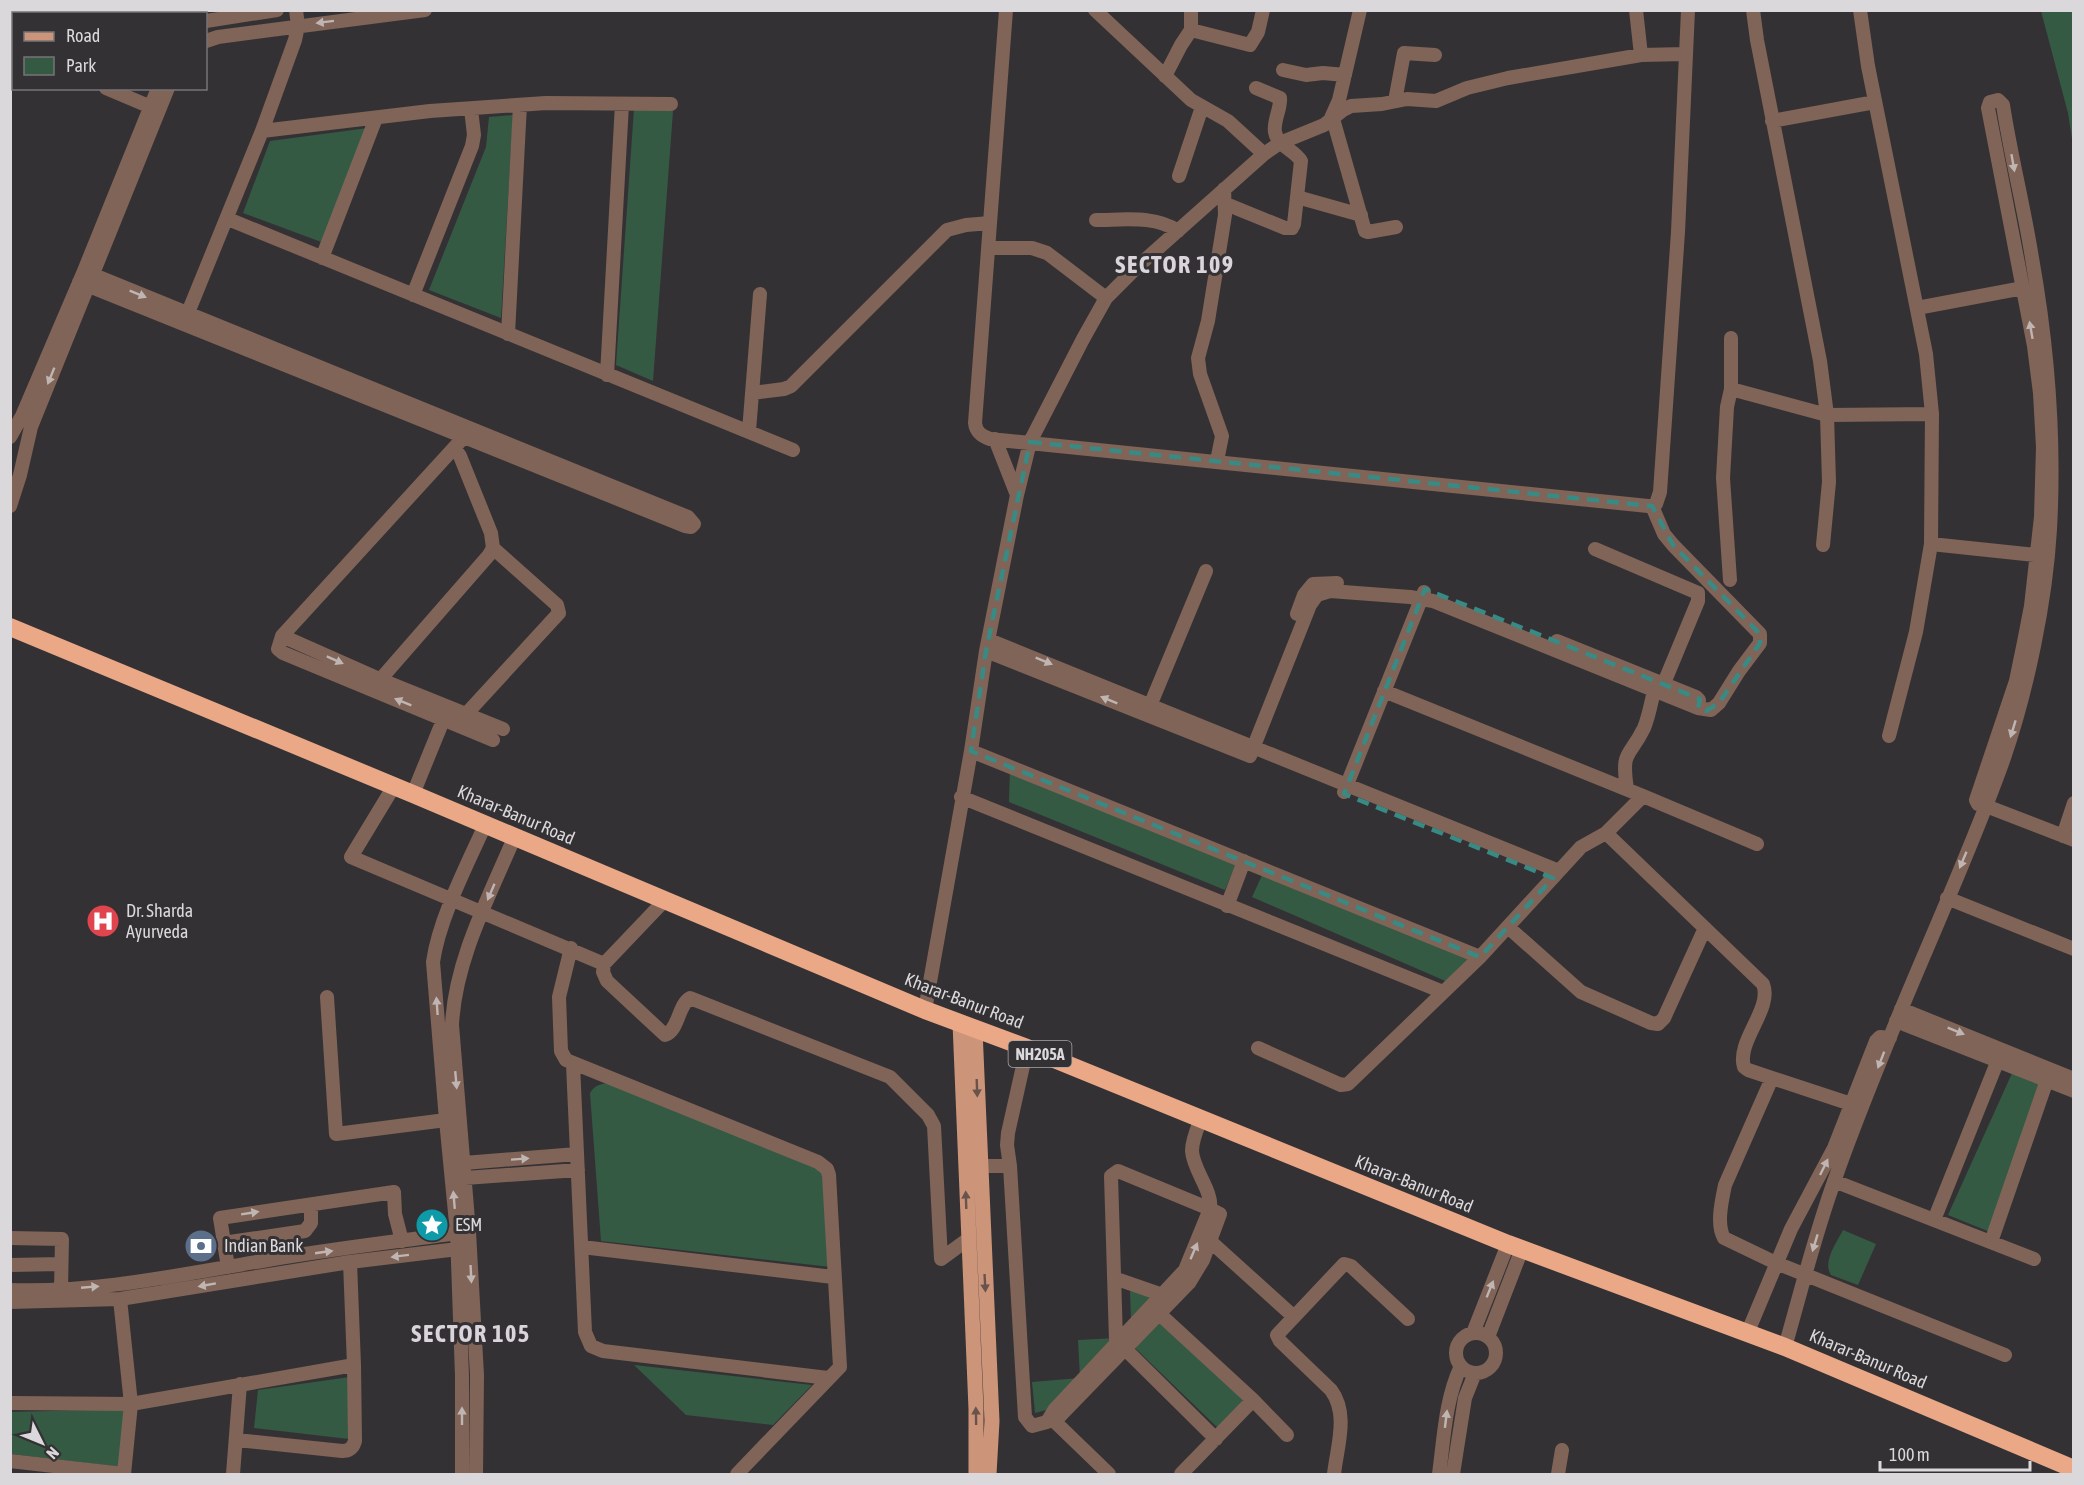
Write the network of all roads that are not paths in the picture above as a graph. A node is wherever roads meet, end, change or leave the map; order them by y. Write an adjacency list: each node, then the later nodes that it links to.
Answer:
1 (277, 10): 13 (street)
2 (296, 10): 14 (street)
3 (425, 10): 14 (street, one-way to 14)
4 (1006, 10): 48 (street)
5 (1095, 10): 22 (street)
6 (1191, 10): 15 (street)
7 (1263, 10): 15 (street)
8 (1360, 10): 21 (street)
9 (1636, 10): 19 (street)
10 (1688, 10): 17 (street)
11 (1754, 10): 37 (street)
12 (1860, 10): 28 (street)
13 (207, 21)
14 (298, 26): 16 (street); 38 (street)
15 (1191, 30): 22 (street)
16 (207, 41)
17 (1685, 54): 19 (street); 78 (street)
18 (1435, 55): 27 (street)
19 (1641, 55): 27 (street)
20 (1282, 70): 21 (street)
21 (1345, 75): 36 (street)
22 (1165, 76): 32 (street)
23 (1256, 88): 39 (street)
24 (111, 90): 33 (street)
25 (158, 90): 33 (street)
26 (167, 90): 33 (street)
27 (1395, 101): 36 (street)
28 (1875, 102): 37 (street); 58 (street)
29 (622, 104): 30 (street); 31 (street); 62 (street)
30 (671, 104)
31 (520, 105): 34 (street); 60 (street)
32 (1202, 107): 40 (street); 41 (street)
33 (155, 108): 53 (street)
34 (471, 109): 35 (street); 56 (street)
35 (376, 118): 38 (street); 52 (street)
36 (1331, 121): 39 (street); 45 (street)
37 (1772, 121): 66 (street)
38 (262, 131): 46 (street)
39 (1280, 143): 40 (street); 43 (street)
40 (1264, 154): 42 (street)
41 (1179, 176)
42 (1224, 189): 44 (street); 50 (street)
43 (1297, 197): 44 (street); 45 (street)
44 (1226, 204): 74 (street)
45 (1361, 215): 49 (street)
46 (228, 219): 52 (street); 59 (street)
47 (1096, 220): 50 (street)
48 (990, 223): 51 (street); 64 (street)
49 (1396, 227)
50 (1178, 231): 57 (street)
51 (988, 248): 57 (street); 70 (street)
52 (322, 258): 56 (street)
53 (86, 279): 59 (street); 68 (street); 77 (street, one-way to 77)
54 (2023, 288): 58 (street); 83 (street, one-way to 54); 83 (street, one-way to 83)
55 (760, 294): 64 (street)
56 (413, 296): 60 (street)
57 (1106, 298): 71 (street)
58 (1917, 308): 65 (street)
59 (186, 319): 69 (street); 75 (street)
60 (508, 334): 62 (street)
61 (1731, 338): 63 (street)
62 (607, 375): 67 (street)
63 (1731, 389): 66 (street); 85 (street)
64 (752, 393): 67 (street)
65 (1932, 414): 66 (street); 79 (street)
66 (1827, 415): 80 (street)
67 (748, 431): 73 (street)
68 (10, 437)
69 (464, 438): 72 (street); 75 (street)
70 (995, 439): 71 (street); 76 (street)
71 (1030, 442): 74 (street); 76 (street)
72 (454, 448): 81 (street); 89 (street)
73 (793, 450)
74 (1217, 461): 78 (street)
75 (561, 471): 75 (street)
76 (1017, 495): 88 (street)
77 (10, 506)
78 (1652, 506): 90 (street)
79 (1931, 544): 83 (street); 96 (street)
80 (1823, 545)
81 (493, 548): 89 (street); 94 (street)
82 (1595, 549): 90 (street)
83 (2042, 555): 106 (street)
84 (1206, 571): 92 (street)
85 (1730, 580)
86 (1423, 594): 90 (street); 91 (street); 97 (street)
87 (10, 627): 99 (highway, Kharar-Banur Road / NH205A)
88 (988, 645): 92 (street); 98 (street)
89 (376, 684): 93 (street, one-way to 89); 94 (street)
90 (1659, 687): 101 (street)
91 (1384, 691): 100 (street); 101 (street)
92 (1149, 710): 97 (street)
93 (444, 718): 94 (street); 102 (street)
94 (461, 718): 95 (street)
95 (498, 735)
96 (1889, 736)
97 (1247, 750): 100 (street)
98 (971, 751): 104 (street); 112 (street)
99 (394, 786): 102 (highway, Kharar-Banur Road / NH205A); 116 (street)
100 (1345, 789): 113 (street)
101 (1627, 789): 103 (street)
102 (413, 794): 107 (highway, Kharar-Banur Road / NH205A)
103 (1643, 796): 108 (street); 111 (street)
104 (961, 797): 117 (street); 127 (street)
105 (2073, 803): 110 (street)
106 (1986, 806): 110 (street); 114 (street, one-way to 114)
107 (485, 825): 109 (highway, Kharar-Banur Road / NH205A); 116 (street)
108 (1606, 833): 113 (street); 120 (street)
109 (514, 838): 115 (highway, Kharar-Banur Road / NH205A); 118 (street, one-way to 118)
110 (2068, 838)
111 (1757, 844)
112 (1244, 861): 117 (street); 123 (street)
113 (1556, 874): 119 (street)
114 (1947, 898): 122 (street); 128 (street)
115 (665, 900): 124 (street); 127 (highway, Kharar-Banur Road / NH205A)
116 (453, 901): 118 (street); 141 (street, one-way to 116)
117 (1227, 906): 125 (street)
118 (482, 913): 121 (street); 143 (street, one-way to 143)
119 (1508, 927): 120 (street); 123 (street)
120 (1705, 928): 135 (street)
121 (571, 948): 124 (street); 134 (street)
122 (2073, 949)
123 (1480, 957): 125 (street)
124 (604, 964): 154 (street)
125 (1443, 992): 132 (street)
126 (327, 997): 141 (street)
127 (925, 1010): 129 (highway, Kharar-Banur Road / NH205A)
128 (1899, 1015): 130 (street); 133 (street); 136 (street, one-way to 136)
129 (967, 1026): 131 (highway, Kharar-Banur Road / NH205A); 144 (main road, one-way to 144); 154 (main road, one-way to 129)
130 (1890, 1038): 139 (street); 148 (street, one-way to 148)
131 (1027, 1048): 140 (highway, Kharar-Banur Road / NH205A); 145 (street)
132 (1258, 1048)
133 (1998, 1060): 137 (street); 151 (street)
134 (573, 1064): 142 (street); 169 (street)
135 (1772, 1078): 139 (street); 164 (street)
136 (2073, 1079)
137 (2047, 1080): 138 (street); 157 (street)
138 (2073, 1091)
139 (1851, 1104): 164 (street, one-way to 139)
140 (1200, 1119): 150 (street); 160 (highway, Kharar-Banur Road / NH205A)
141 (446, 1120): 152 (street, one-way to 141)
142 (577, 1154): 143 (street, one-way to 142); 146 (street)
143 (464, 1163): 147 (street)
144 (980, 1166): 145 (street); 208 (main road, one-way to 208)
145 (1010, 1166): 195 (street)
146 (578, 1170): 147 (street); 159 (street)
147 (465, 1178): 161 (street)
148 (1834, 1181): 151 (street); 168 (street, one-way to 168)
149 (310, 1205): 155 (street); 158 (street); 158 (street, one-way to 149)
150 (1210, 1209): 156 (street); 170 (street); 173 (street, one-way to 150)
151 (1934, 1220): 157 (street)
152 (457, 1233): 155 (street); 161 (street)
153 (10, 1238): 165 (street)
154 (967, 1240): 207 (main road, one-way to 154)
155 (402, 1241): 167 (street, one-way to 155)
156 (1210, 1241): 176 (street); 177 (street)
157 (1991, 1242): 162 (street)
158 (223, 1243): 167 (street)
159 (582, 1247): 169 (street); 190 (street)
160 (1515, 1247): 179 (street, one-way to 160); 180 (highway, Kharar-Banur Road / NH205A); 181 (street)
161 (464, 1248): 163 (street, one-way to 163); 188 (street, one-way to 188); 189 (street)
162 (2034, 1259)
163 (350, 1262): 174 (street, one-way to 174); 185 (street)
164 (1776, 1263): 168 (street); 180 (street)
165 (62, 1264): 166 (street); 172 (street)
166 (10, 1265)
167 (228, 1267): 172 (street, one-way to 167)
168 (1805, 1274): 183 (street); 184 (street)
169 (834, 1277): 190 (street)
170 (1114, 1278): 173 (street); 182 (street)
171 (10, 1290): 172 (street)
172 (61, 1290)
173 (1164, 1295): 176 (street)
174 (120, 1299): 175 (street); 194 (street)
175 (10, 1302)
176 (1155, 1310): 182 (street); 192 (street)
177 (1293, 1316): 178 (street); 211 (street)
178 (1408, 1318)
179 (1473, 1333): 181 (street); 186 (street)
180 (1747, 1334): 183 (highway, Kharar-Banur Road / NH205A)
181 (1488, 1337): 187 (street)
182 (1121, 1346): 195 (street); 197 (street)
183 (1785, 1347): 201 (highway, Kharar-Banur Road / NH205A)
184 (2005, 1355)
185 (354, 1365): 191 (street); 198 (street)
186 (1461, 1366): 187 (street); 212 (street, one-way to 186)
187 (1475, 1373): 213 (street)
188 (477, 1375): 189 (street); 205 (street)
189 (462, 1376): 204 (street, one-way to 189)
190 (828, 1378): 206 (street)
191 (240, 1384): 194 (street); 198 (street)
192 (1253, 1400): 196 (street); 197 (street)
193 (10, 1403): 194 (street)
194 (131, 1404): 202 (street)
195 (1050, 1420): 209 (street)
196 (1287, 1435)
197 (1216, 1439): 210 (street)
198 (237, 1440): 203 (street)
199 (1562, 1450): 214 (street)
200 (10, 1461): 202 (street)
201 (2073, 1469)
202 (124, 1474)
203 (233, 1474)
204 (462, 1474)
205 (476, 1474)
206 (737, 1474)
207 (976, 1474)
208 (989, 1474)
209 (1109, 1474)
210 (1181, 1474)
211 (1334, 1474)
212 (1439, 1474)
213 (1453, 1474)
214 (1558, 1474)

